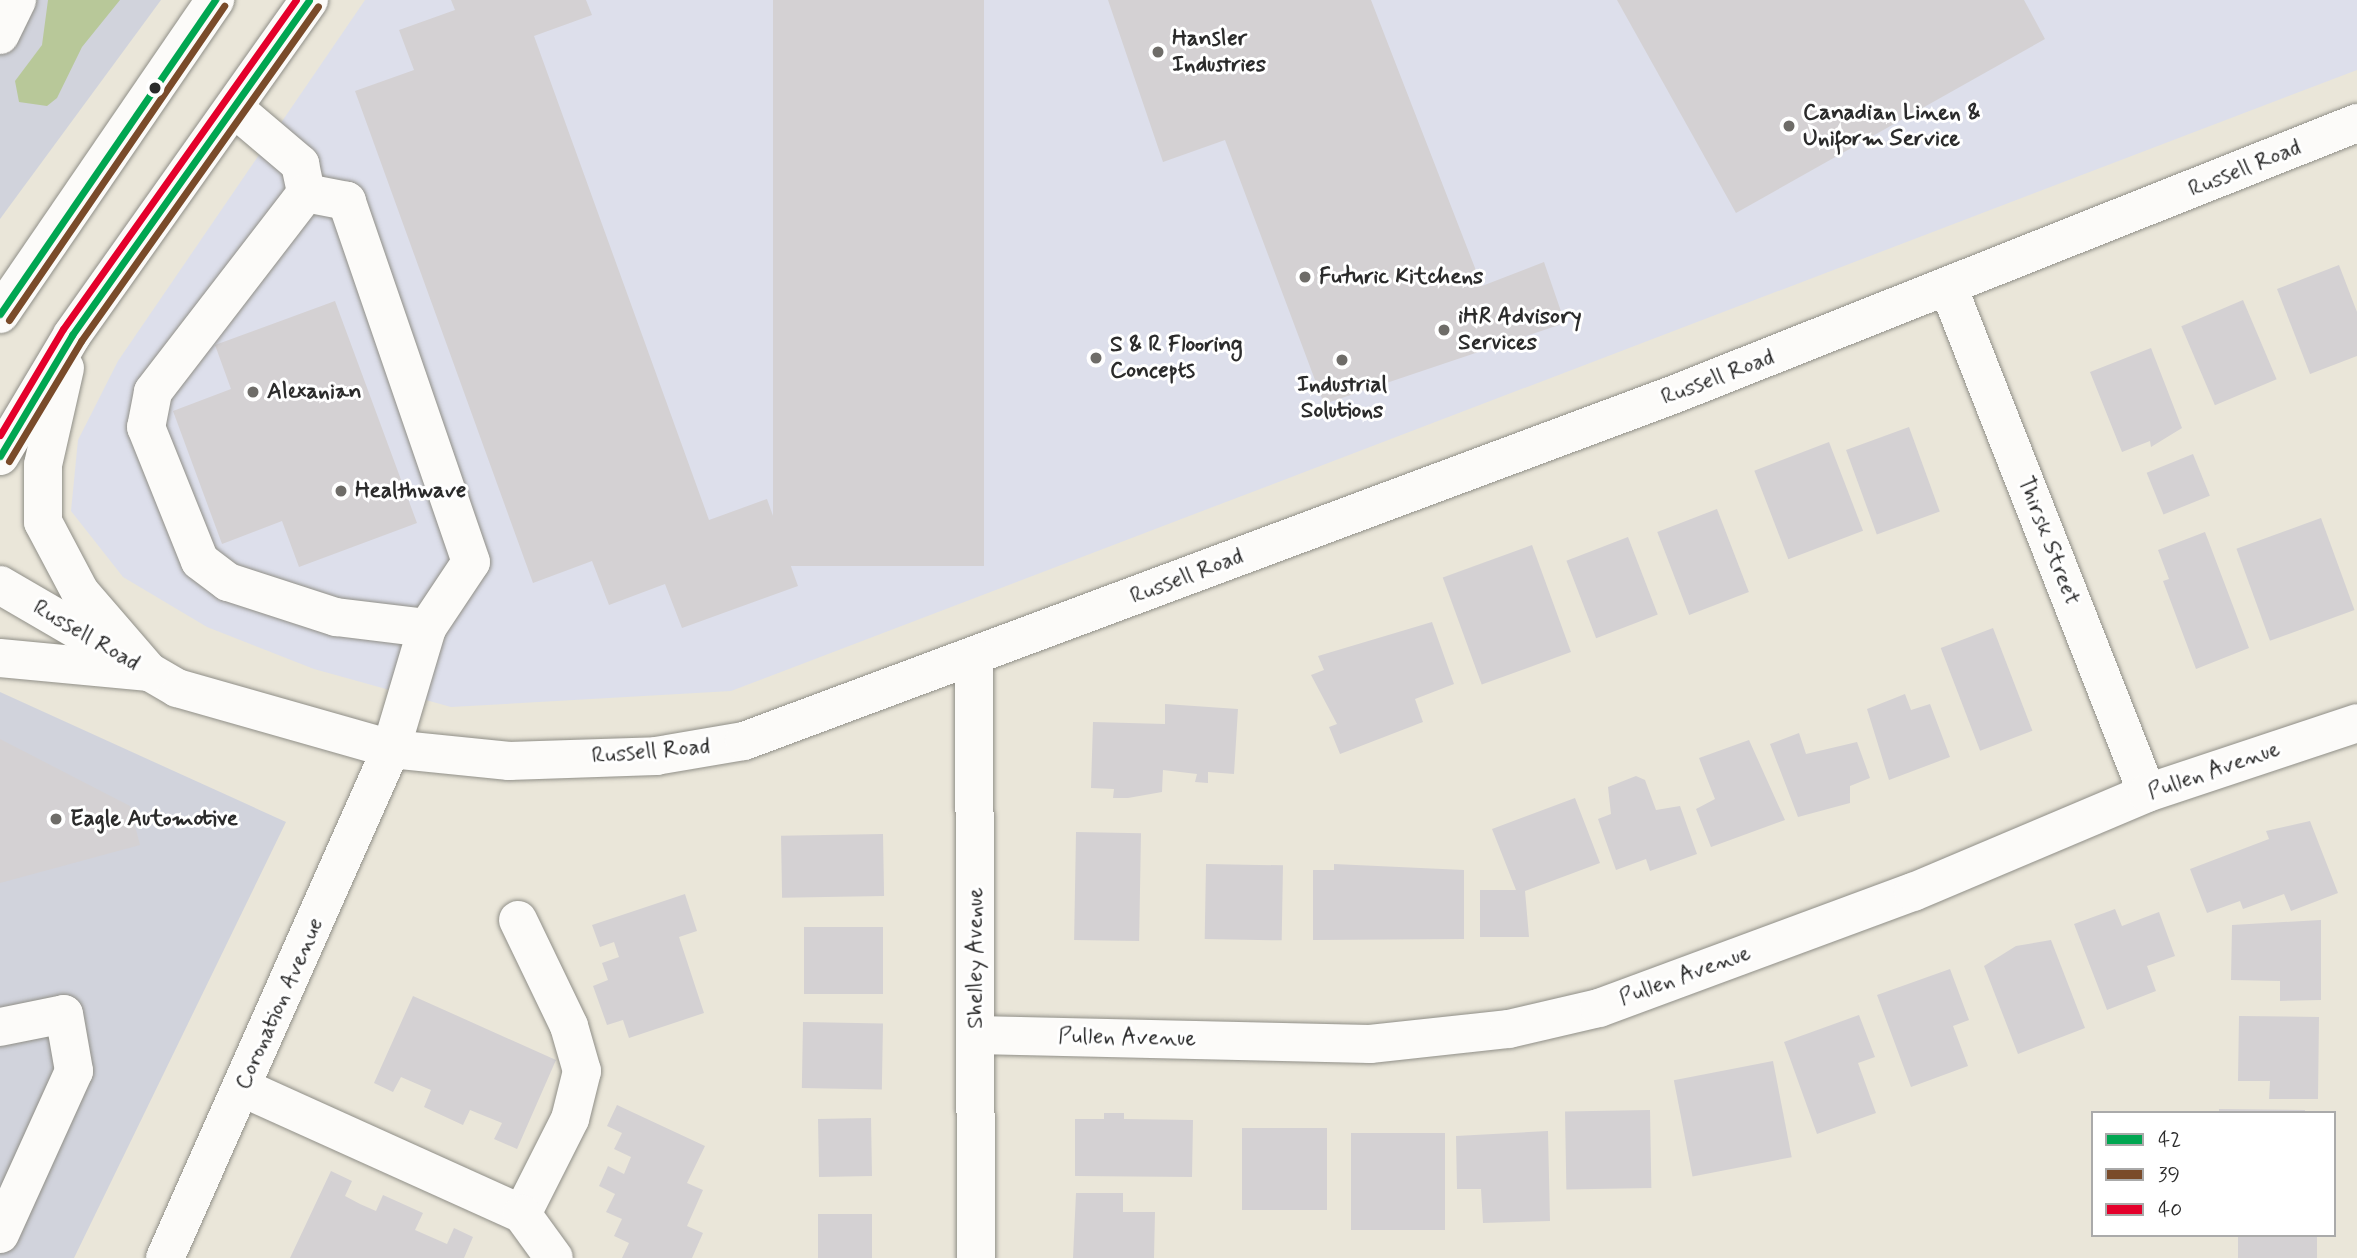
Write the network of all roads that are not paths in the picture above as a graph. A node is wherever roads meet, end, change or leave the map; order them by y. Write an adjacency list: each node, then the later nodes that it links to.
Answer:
1 (17, 0): 4 (street)
2 (215, 0): 9 (street)
3 (309, 0): 5 (street)
4 (0, 35)
5 (234, 108): 7 (street); 10 (street)
6 (2357, 123): 8 (street, Russell Road)
7 (306, 193): 13 (street, Coronation Avenue); 13 (street)
8 (1949, 289): 14 (street, Russell Road); 19 (street, Thirsk Street)
9 (0, 314)
10 (72, 335): 11 (street); 16 (street)
11 (0, 456)
12 (0, 585): 16 (street, Russell Road)
13 (427, 628): 18 (street, Coronation Avenue)
14 (974, 657): 18 (street, Russell Road); 22 (street, Shelley Avenue)
15 (0, 658): 16 (street)
16 (149, 672): 18 (street, Russell Road)
17 (2357, 723): 19 (street, Pullen Avenue)
18 (391, 749): 23 (street, Coronation Avenue)
19 (2147, 793): 22 (street, Pullen Avenue)
20 (518, 920): 24 (street)
21 (0, 1027): 25 (street)
22 (976, 1035): 28 (street, Shelley Avenue)
23 (243, 1088): 24 (street); 26 (street, Coronation Avenue)
24 (522, 1213): 27 (street)
25 (0, 1234)
26 (165, 1258)
27 (554, 1258)
28 (976, 1258)

